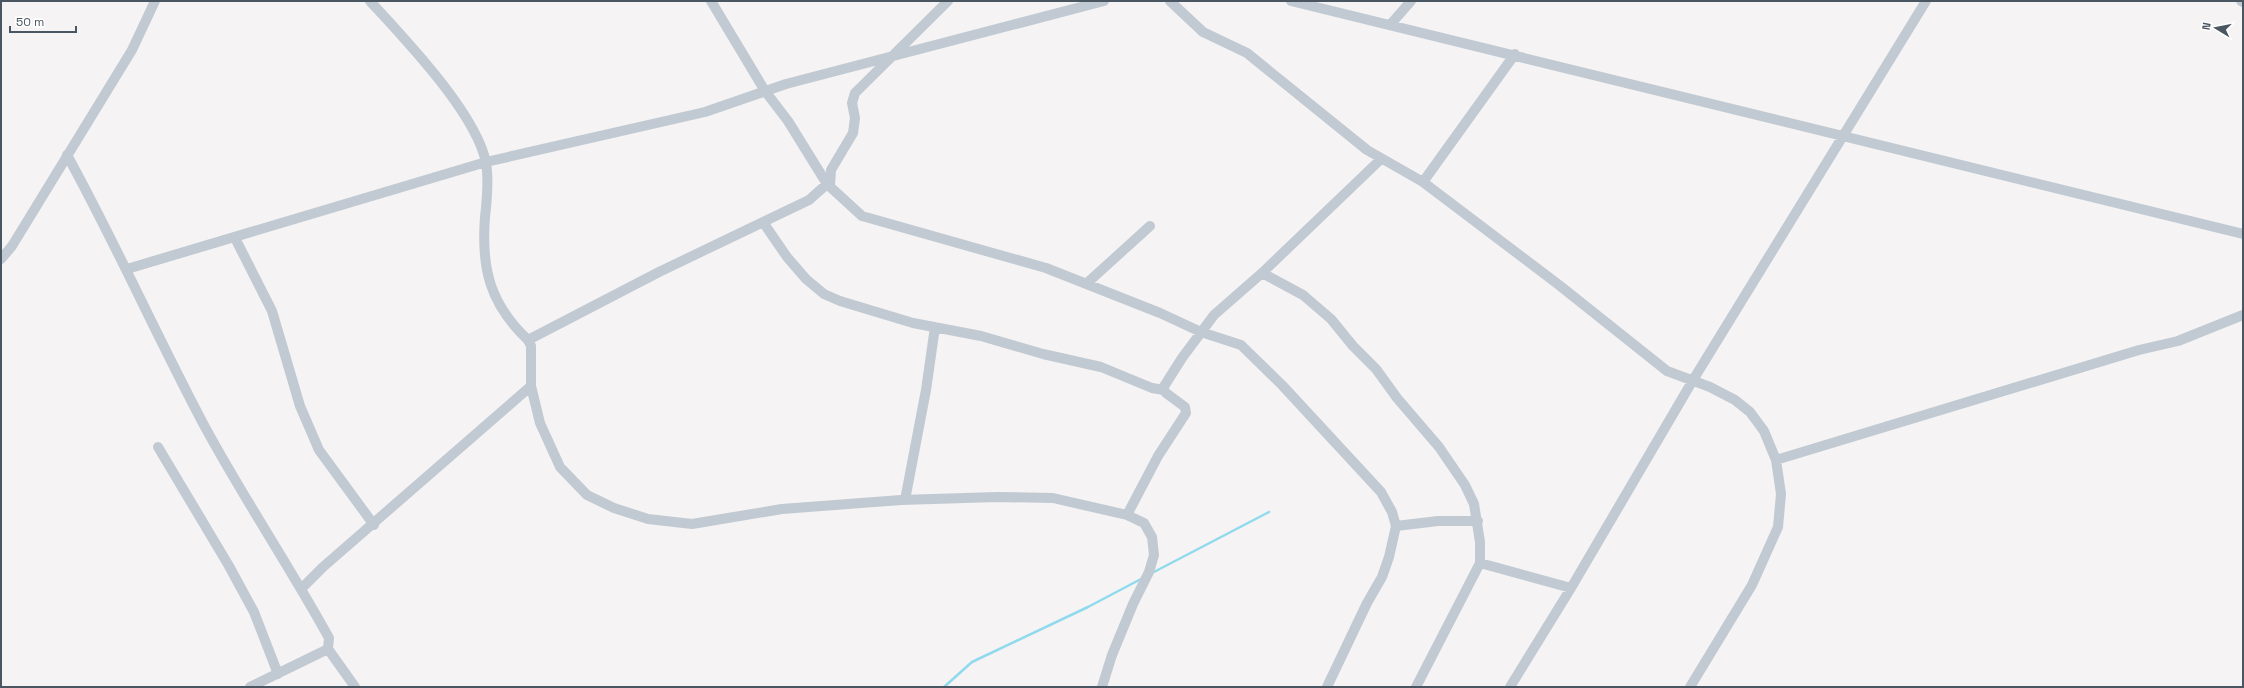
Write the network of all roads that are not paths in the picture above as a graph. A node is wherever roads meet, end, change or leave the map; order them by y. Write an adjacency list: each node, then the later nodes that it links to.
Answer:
1 (155, 1): 15 (street)
2 (370, 1): 17 (street)
3 (712, 1): 13 (street)
4 (948, 1): 12 (street)
5 (1104, 1): 12 (street)
6 (1170, 1): 16 (street)
7 (1291, 1): 10 (street)
8 (1411, 1): 10 (street)
9 (1926, 1): 14 (street)
10 (1390, 25): 11 (street)
11 (1515, 54): 14 (street); 18 (street)
12 (892, 56): 13 (street); 19 (street)
13 (765, 91): 17 (street); 19 (street)
14 (1844, 136): 22 (street); 32 (street)
15 (67, 154): 24 (street); 25 (street)
16 (1381, 159): 18 (street); 26 (street)
17 (486, 162): 23 (street); 31 (street)
18 (1423, 182): 32 (street)
19 (828, 185): 20 (street); 27 (street)
20 (763, 222): 29 (street); 31 (street)
21 (1150, 226): 27 (street)
22 (2243, 234)
23 (235, 238): 25 (street); 40 (street)
24 (1, 259)
25 (127, 269): 44 (street)
26 (1262, 274): 30 (street); 39 (street)
27 (1086, 284): 30 (street)
28 (2243, 314): 36 (street)
29 (935, 327): 34 (street); 37 (street)
30 (1201, 332): 34 (street); 41 (street)
31 (528, 340): 33 (street)
32 (1693, 380): 36 (street); 43 (street)
33 (532, 386): 37 (street); 40 (street)
34 (1164, 390): 38 (street)
35 (158, 447): 46 (street)
36 (1776, 460): 53 (street)
37 (905, 500): 38 (street)
38 (1127, 515): 49 (street)
39 (1478, 521): 41 (street); 42 (street)
40 (374, 525): 44 (street)
41 (1396, 526): 50 (street)
42 (1480, 563): 43 (street); 51 (street)
43 (1571, 588): 52 (street)
44 (301, 589): 45 (street)
45 (328, 649): 46 (street); 48 (street)
46 (278, 674): 47 (street)
47 (250, 687)
48 (355, 687)
49 (1102, 687)
50 (1327, 687)
51 (1416, 687)
52 (1510, 687)
53 (1690, 687)

